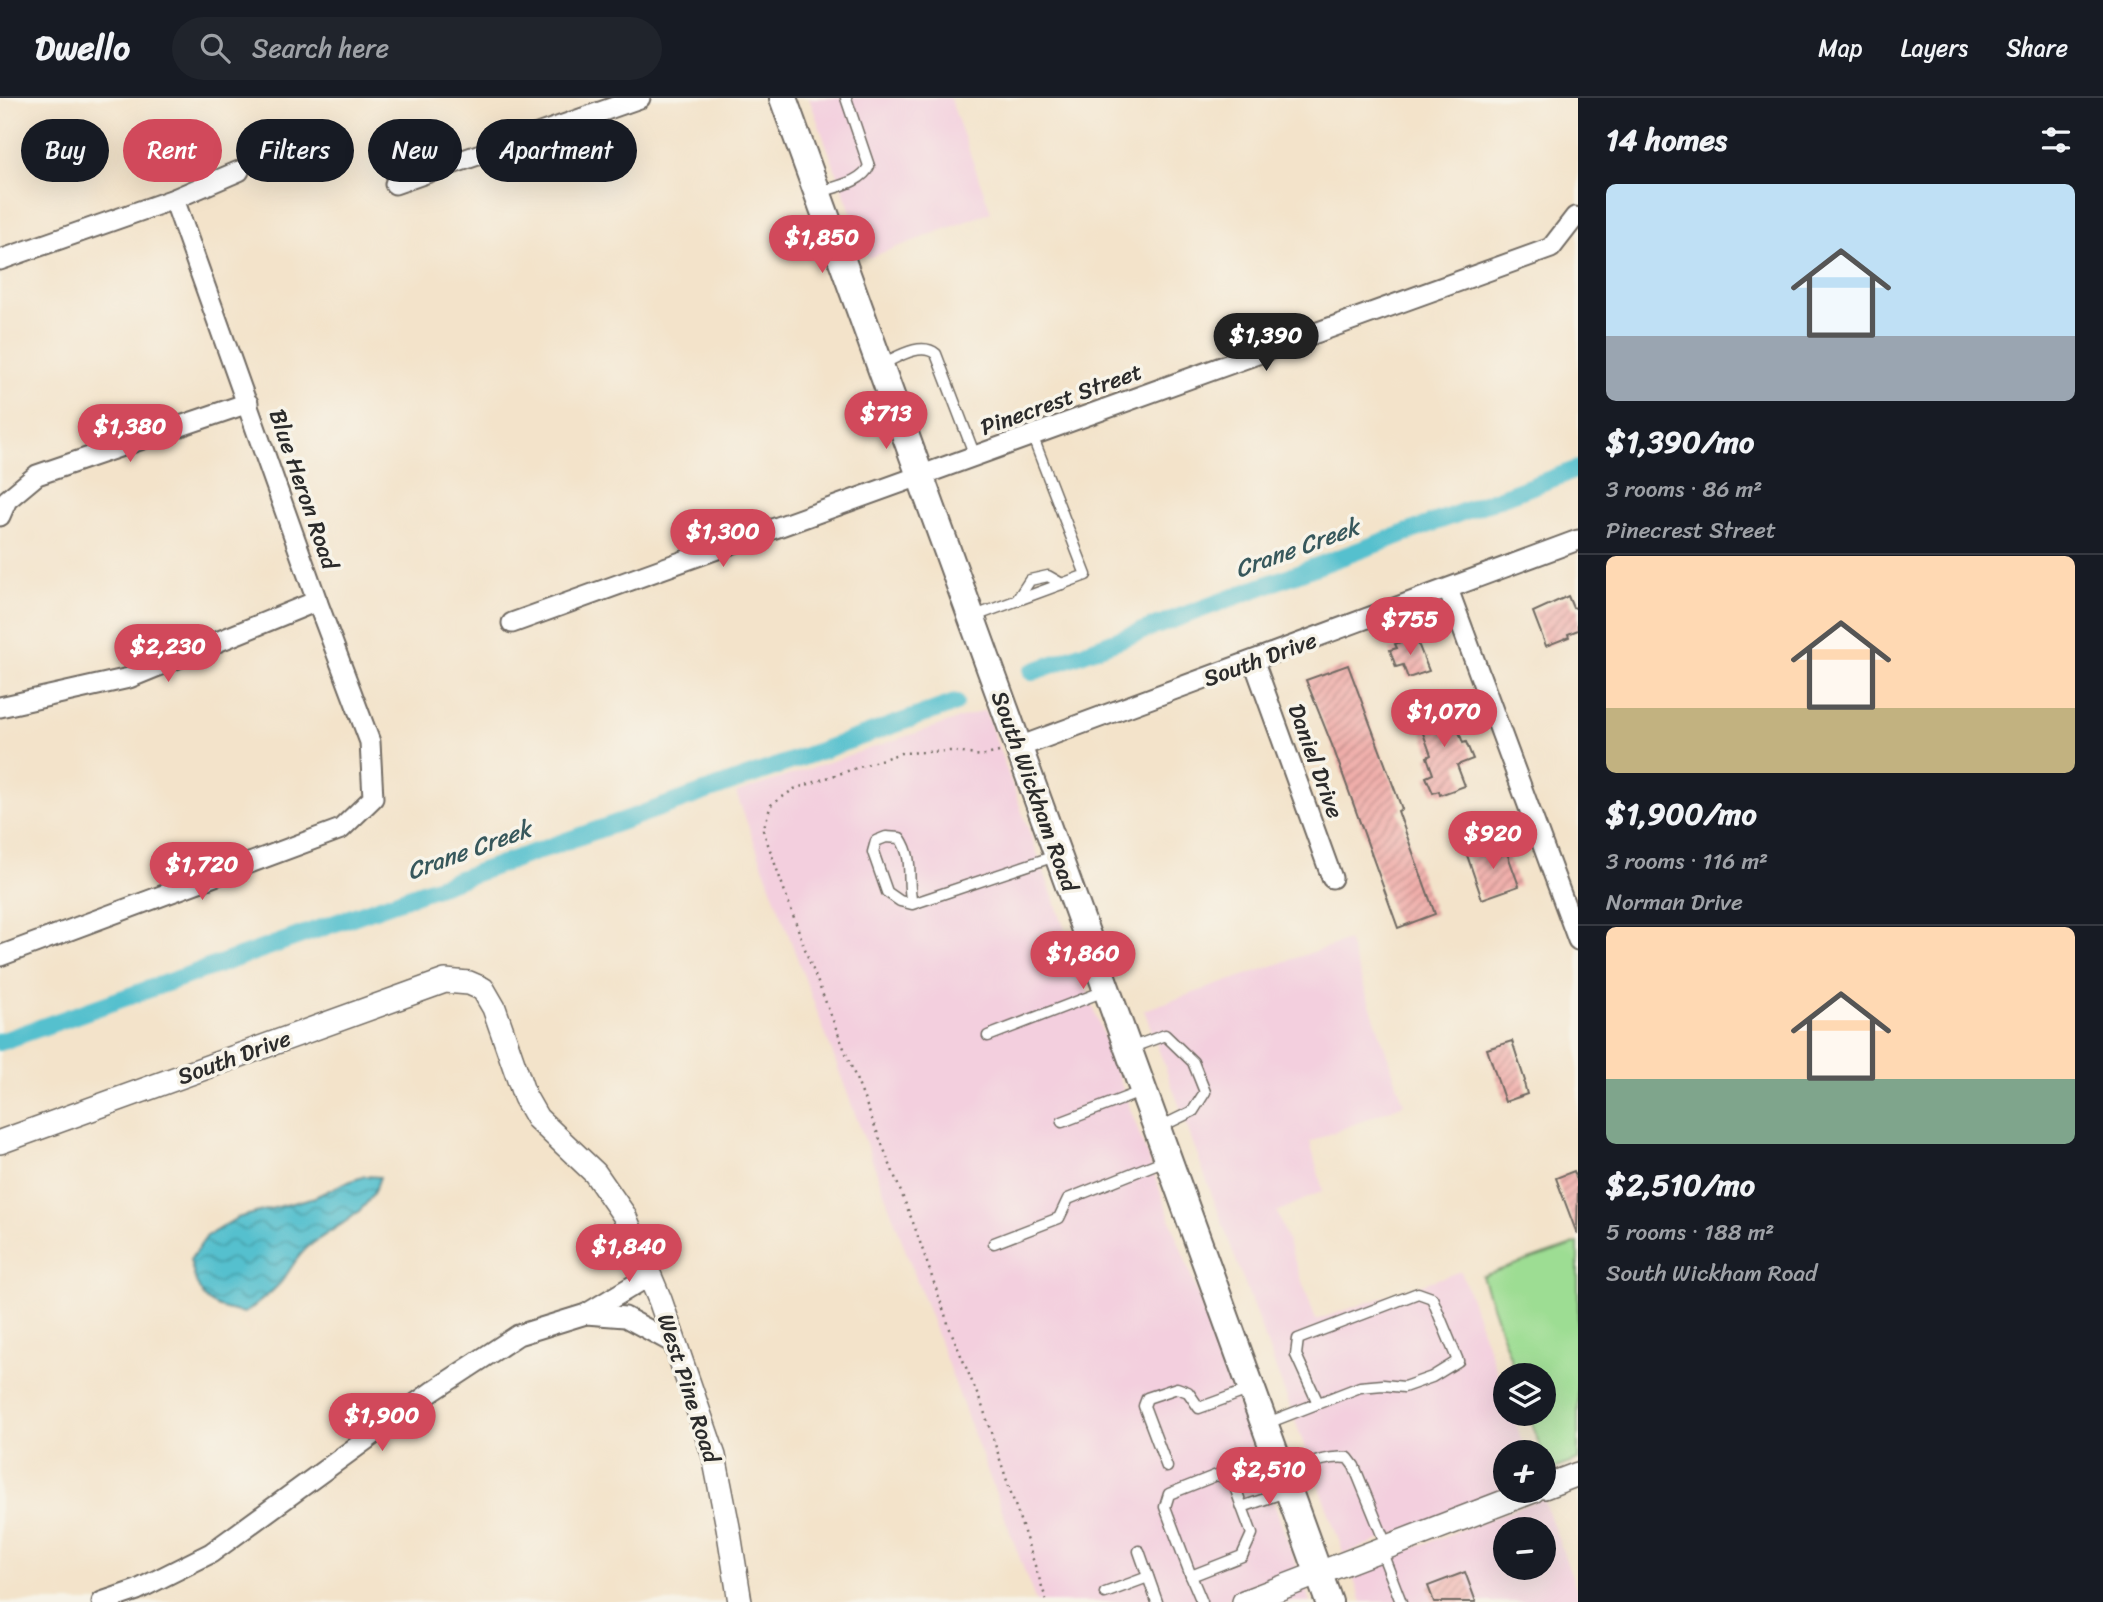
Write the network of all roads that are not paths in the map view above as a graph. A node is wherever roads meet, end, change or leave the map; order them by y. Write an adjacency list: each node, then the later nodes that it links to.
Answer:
1 (640, 98): 5 (street)
2 (783, 98): 6 (main road, South Wickham Road)
3 (846, 98): 6 (lane)
4 (236, 172): 7 (street)
5 (395, 184)
6 (817, 193): 10 (main road, South Wickham Road)
7 (174, 199): 9 (street); 11 (street, Blue Heron Road)
8 (1576, 217): 12 (street, Pinecrest Street)
9 (0, 260)
10 (880, 365): 13 (lane); 14 (main road, South Wickham Road)
11 (248, 402): 15 (street); 18 (street, Blue Heron Road)
12 (1032, 435): 13 (street, Pinecrest Street); 19 (lane)
13 (975, 456): 14 (street, Pinecrest Street)
14 (920, 476): 19 (main road, South Wickham Road); 20 (street, Pinecrest Street)
15 (0, 516)
16 (1578, 540): 17 (street, South Drive)
17 (1448, 589): 21 (street, South Drive); 27 (street)
18 (317, 601): 22 (street); 28 (street, Blue Heron Road)
19 (972, 617): 23 (main road, South Wickham Road)
20 (512, 623)
21 (1254, 662): 23 (street, South Drive); 25 (street, Daniel Drive)
22 (0, 707)
23 (1019, 747): 24 (main road, South Wickham Road)
24 (1058, 855): 26 (lane); 30 (main road, South Wickham Road)
25 (1332, 878)
26 (912, 904): 26 (lane)
27 (1578, 940)
28 (0, 956)
29 (469, 983): 36 (street, South Drive); 39 (street, West Pine Road)
30 (1107, 990): 31 (lane); 32 (main road, South Wickham Road)
31 (988, 1036)
32 (1129, 1048): 33 (main road, South Wickham Road); 35 (lane)
33 (1144, 1091): 34 (lane); 35 (main road, South Wickham Road)
34 (1062, 1122)
35 (1157, 1128): 37 (main road, South Wickham Road)
36 (0, 1142)
37 (1168, 1159): 38 (lane); 42 (main road, South Wickham Road)
38 (994, 1243)
39 (649, 1276): 40 (street); 41 (street, West Pine Road)
40 (586, 1314): 41 (street); 57 (street)
41 (675, 1344): 58 (street, West Pine Road)
42 (1252, 1389): 44 (main road, South Wickham Road); 45 (lane)
43 (1318, 1403): 43 (lane); 44 (lane)
44 (1264, 1424): 48 (main road, South Wickham Road)
45 (1167, 1467)
46 (1578, 1474): 47 (street)
47 (1556, 1482)
48 (1286, 1483): 50 (lane); 51 (lane); 53 (main road, South Wickham Road)
49 (1503, 1503): 51 (street)
50 (1242, 1507): 54 (lane); 54 (lane)
51 (1384, 1549): 53 (street); 63 (lane)
52 (1139, 1551): 55 (lane)
53 (1319, 1574): 61 (street); 62 (main road, South Wickham Road)
54 (1191, 1576): 60 (lane)
55 (1148, 1577): 56 (lane); 59 (lane)
56 (1105, 1593)
57 (102, 1602)
58 (740, 1602)
59 (1157, 1602)
60 (1202, 1602)
61 (1244, 1602)
62 (1329, 1602)
63 (1401, 1602)

